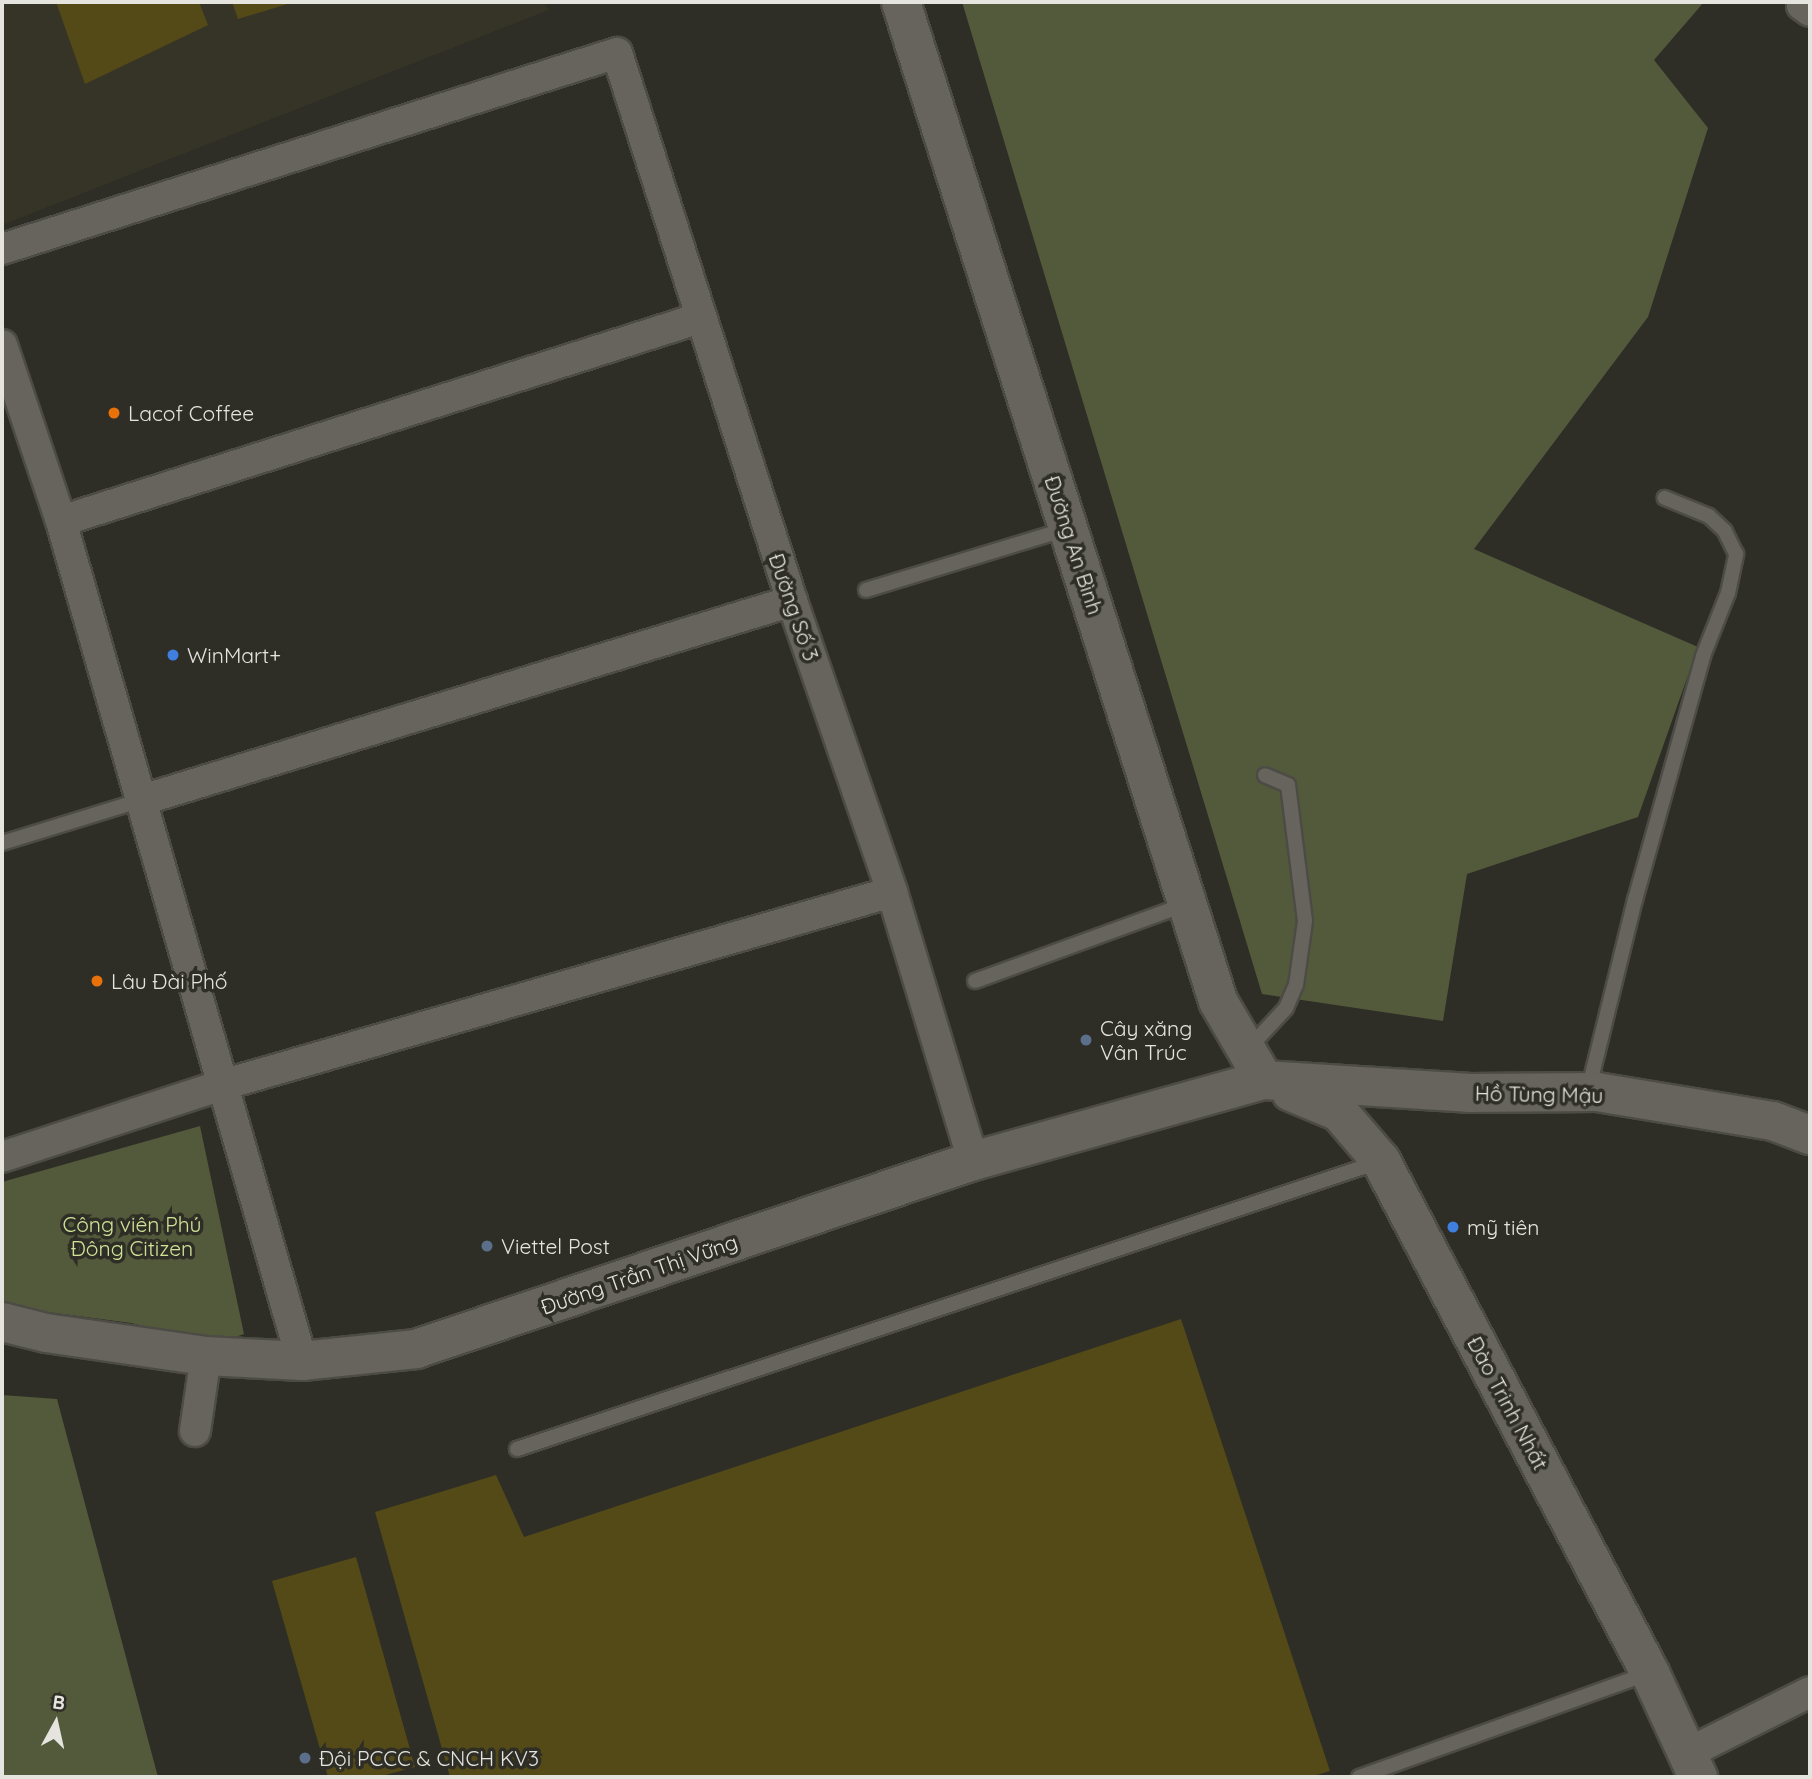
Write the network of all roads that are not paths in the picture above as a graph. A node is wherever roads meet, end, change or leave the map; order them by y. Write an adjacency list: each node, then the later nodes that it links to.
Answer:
1 (901, 2): 7 (street, Đường An Bình)
2 (2, 249): 3 (street, Đường Số 3)
3 (700, 318): 6 (street); 9 (street, Đường Số 3)
4 (2, 347): 6 (street)
5 (1665, 498): 18 (lane)
6 (61, 521): 11 (street)
7 (1068, 528): 8 (lane); 14 (street, Đường An Bình)
8 (866, 590)
9 (792, 601): 11 (street); 13 (street, Đường Số 3)
10 (1265, 775): 16 (lane)
11 (142, 800): 12 (lane); 17 (street)
12 (2, 843)
13 (892, 892): 17 (street); 21 (street, Đường Số 3)
14 (1187, 903): 15 (lane); 16 (street, Đường An Bình)
15 (975, 981)
16 (1254, 1066): 18 (street, Hồ Tùng Mậu); 21 (street, Đường Trần Thị Vững); 22 (street, Đào Trinh Nhất)
17 (222, 1084): 20 (street); 25 (street)
18 (1588, 1093): 19 (street, Hồ Tùng Mậu)
19 (1810, 1135)
20 (2, 1157)
21 (974, 1161): 25 (street, Đường Trần Thị Vững)
22 (1381, 1161): 27 (lane); 28 (street, Đào Trinh Nhất)
23 (2, 1322): 24 (street, Đường Trần Thị Vững)
24 (206, 1356): 25 (street, Đường Trần Thị Vững); 26 (street)
25 (302, 1361)
26 (195, 1431)
27 (517, 1449)
28 (1650, 1673): 30 (street, Đào Trinh Nhất); 31 (lane)
29 (1810, 1692): 30 (street)
30 (1693, 1765)
31 (1359, 1777)

